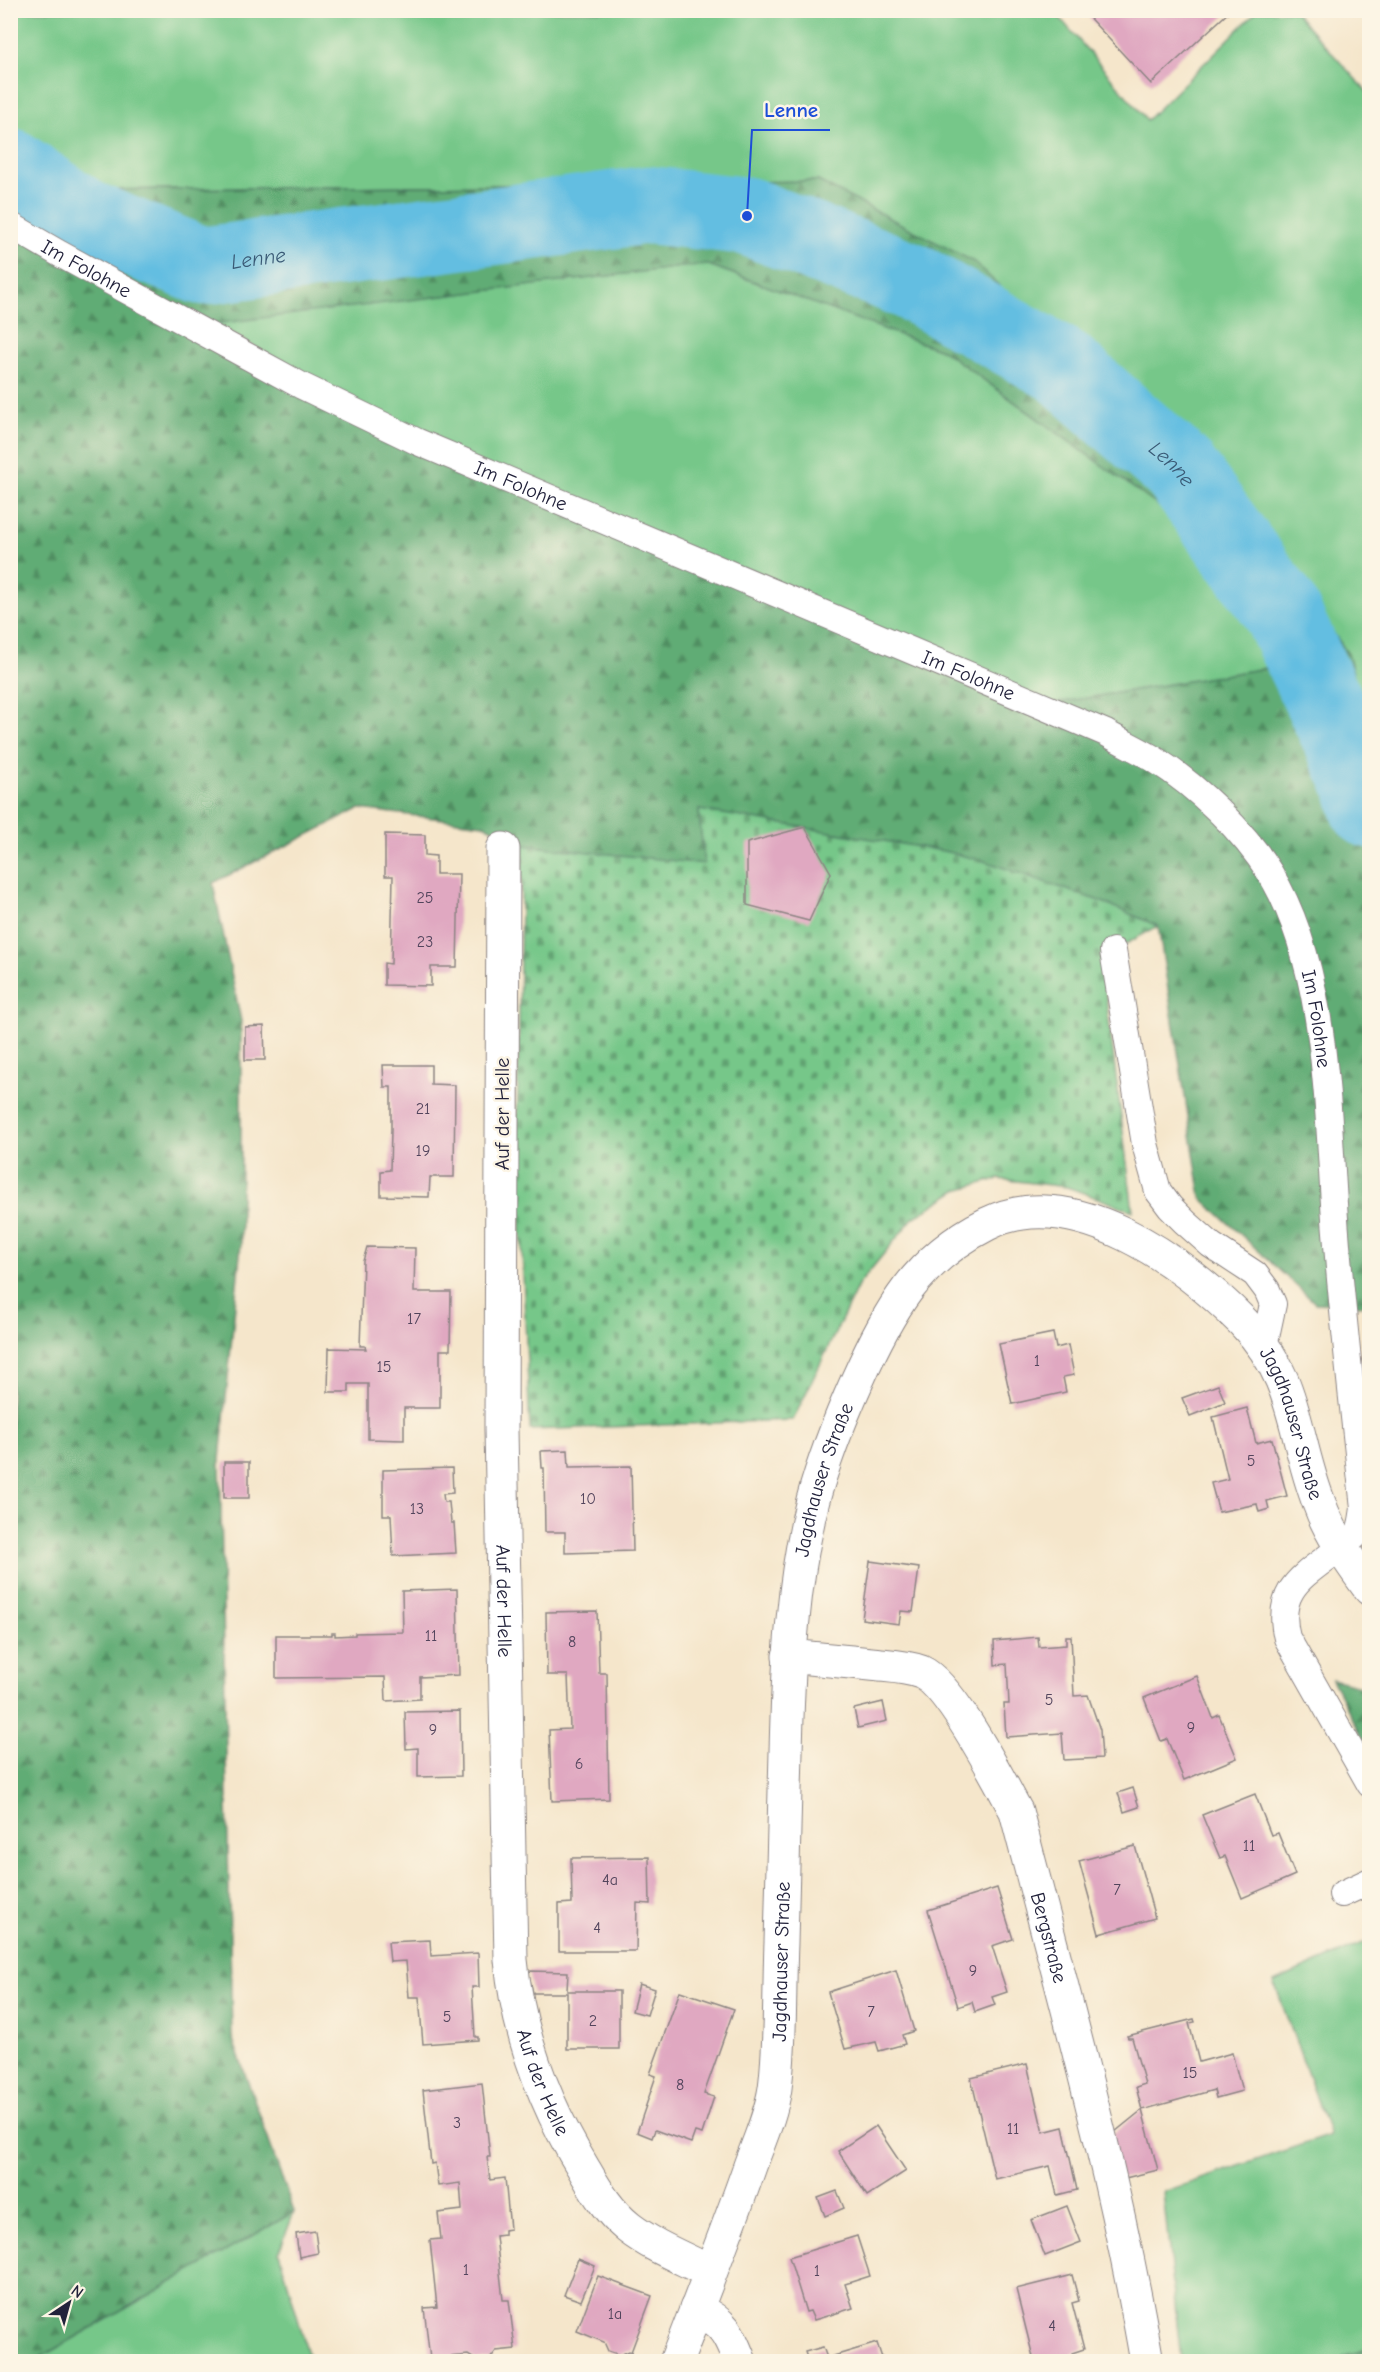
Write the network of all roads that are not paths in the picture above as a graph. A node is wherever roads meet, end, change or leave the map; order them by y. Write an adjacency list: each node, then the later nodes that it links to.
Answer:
1 (10, 225): 5 (lane, Im Folohne)
2 (503, 849): 11 (street, Auf der Helle)
3 (1113, 951): 4 (lane)
4 (1264, 1346): 5 (street, Jagdhauser Straße); 7 (street, Jagdhauser Straße)
5 (1341, 1547): 6 (street, Jagdhauser Straße); 8 (lane, Im Folohne)
6 (1370, 1589)
7 (789, 1656): 11 (street, Jagdhauser Straße); 15 (street, Bergstraße)
8 (1370, 1784)
9 (1370, 1881): 10 (lane)
10 (1342, 1893)
11 (710, 2272): 12 (street, Jagdhauser Straße)
12 (696, 2309): 13 (street, Jagdhauser Straße); 14 (street)
13 (676, 2361)
14 (740, 2361)
15 (1147, 2361)

